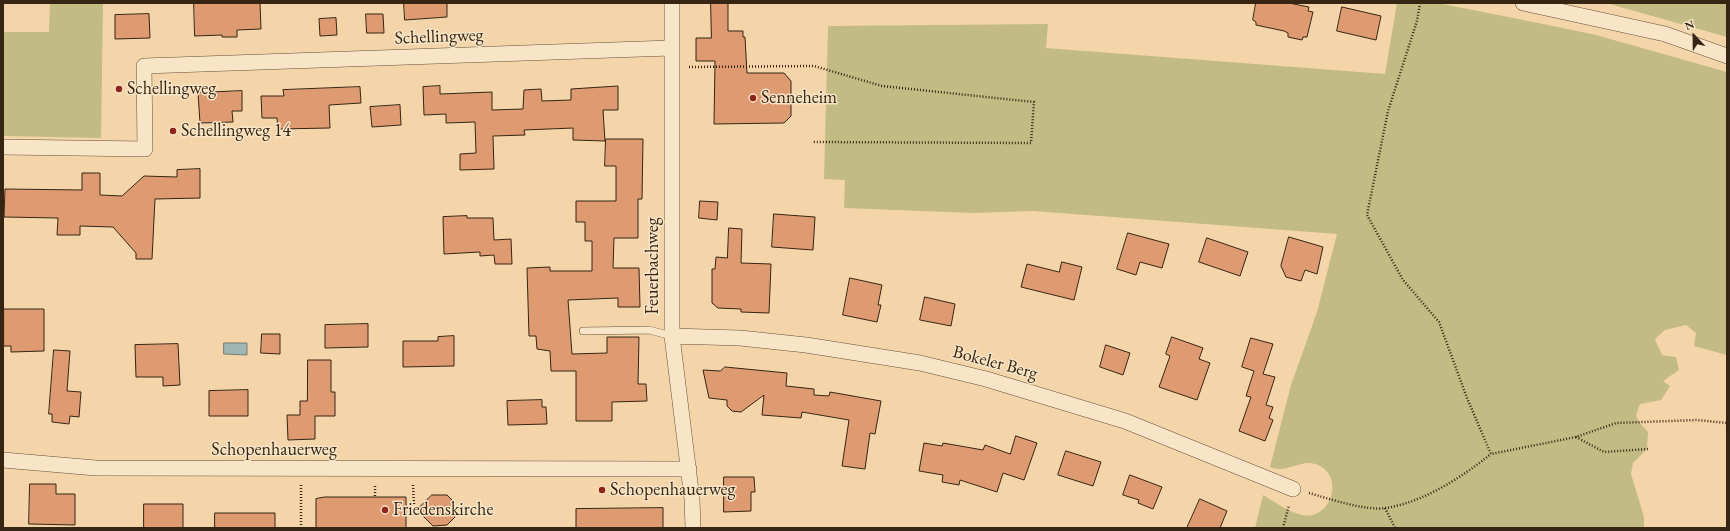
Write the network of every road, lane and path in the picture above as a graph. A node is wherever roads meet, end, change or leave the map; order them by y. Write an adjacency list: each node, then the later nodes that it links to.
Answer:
1 (672, 3): 4 (street, Feuerbachweg)
2 (1420, 3): 14 (path)
3 (1522, 3): 5 (street)
4 (671, 48): 6 (street, Feuerbachweg); 8 (street, Schellingweg)
5 (1727, 56)
6 (671, 67): 7 (path); 10 (street, Feuerbachweg)
7 (812, 142)
8 (3, 147)
9 (583, 331): 10 (lane)
10 (672, 336): 17 (street, Feuerbachweg); 18 (street, Bokeler Berg)
11 (1727, 423): 12 (path)
12 (1576, 437): 13 (path); 14 (path)
13 (1648, 449)
14 (1491, 454): 19 (path)
15 (3, 460): 16 (street, Schopenhauerweg)
16 (301, 469): 17 (street, Schopenhauerweg); 20 (path)
17 (689, 469): 21 (street, Feuerbachweg)
18 (1293, 489): 19 (path); 22 (path)
19 (1386, 508): 23 (path)
20 (301, 528)
21 (693, 528)
22 (1283, 528)
23 (1395, 528)

